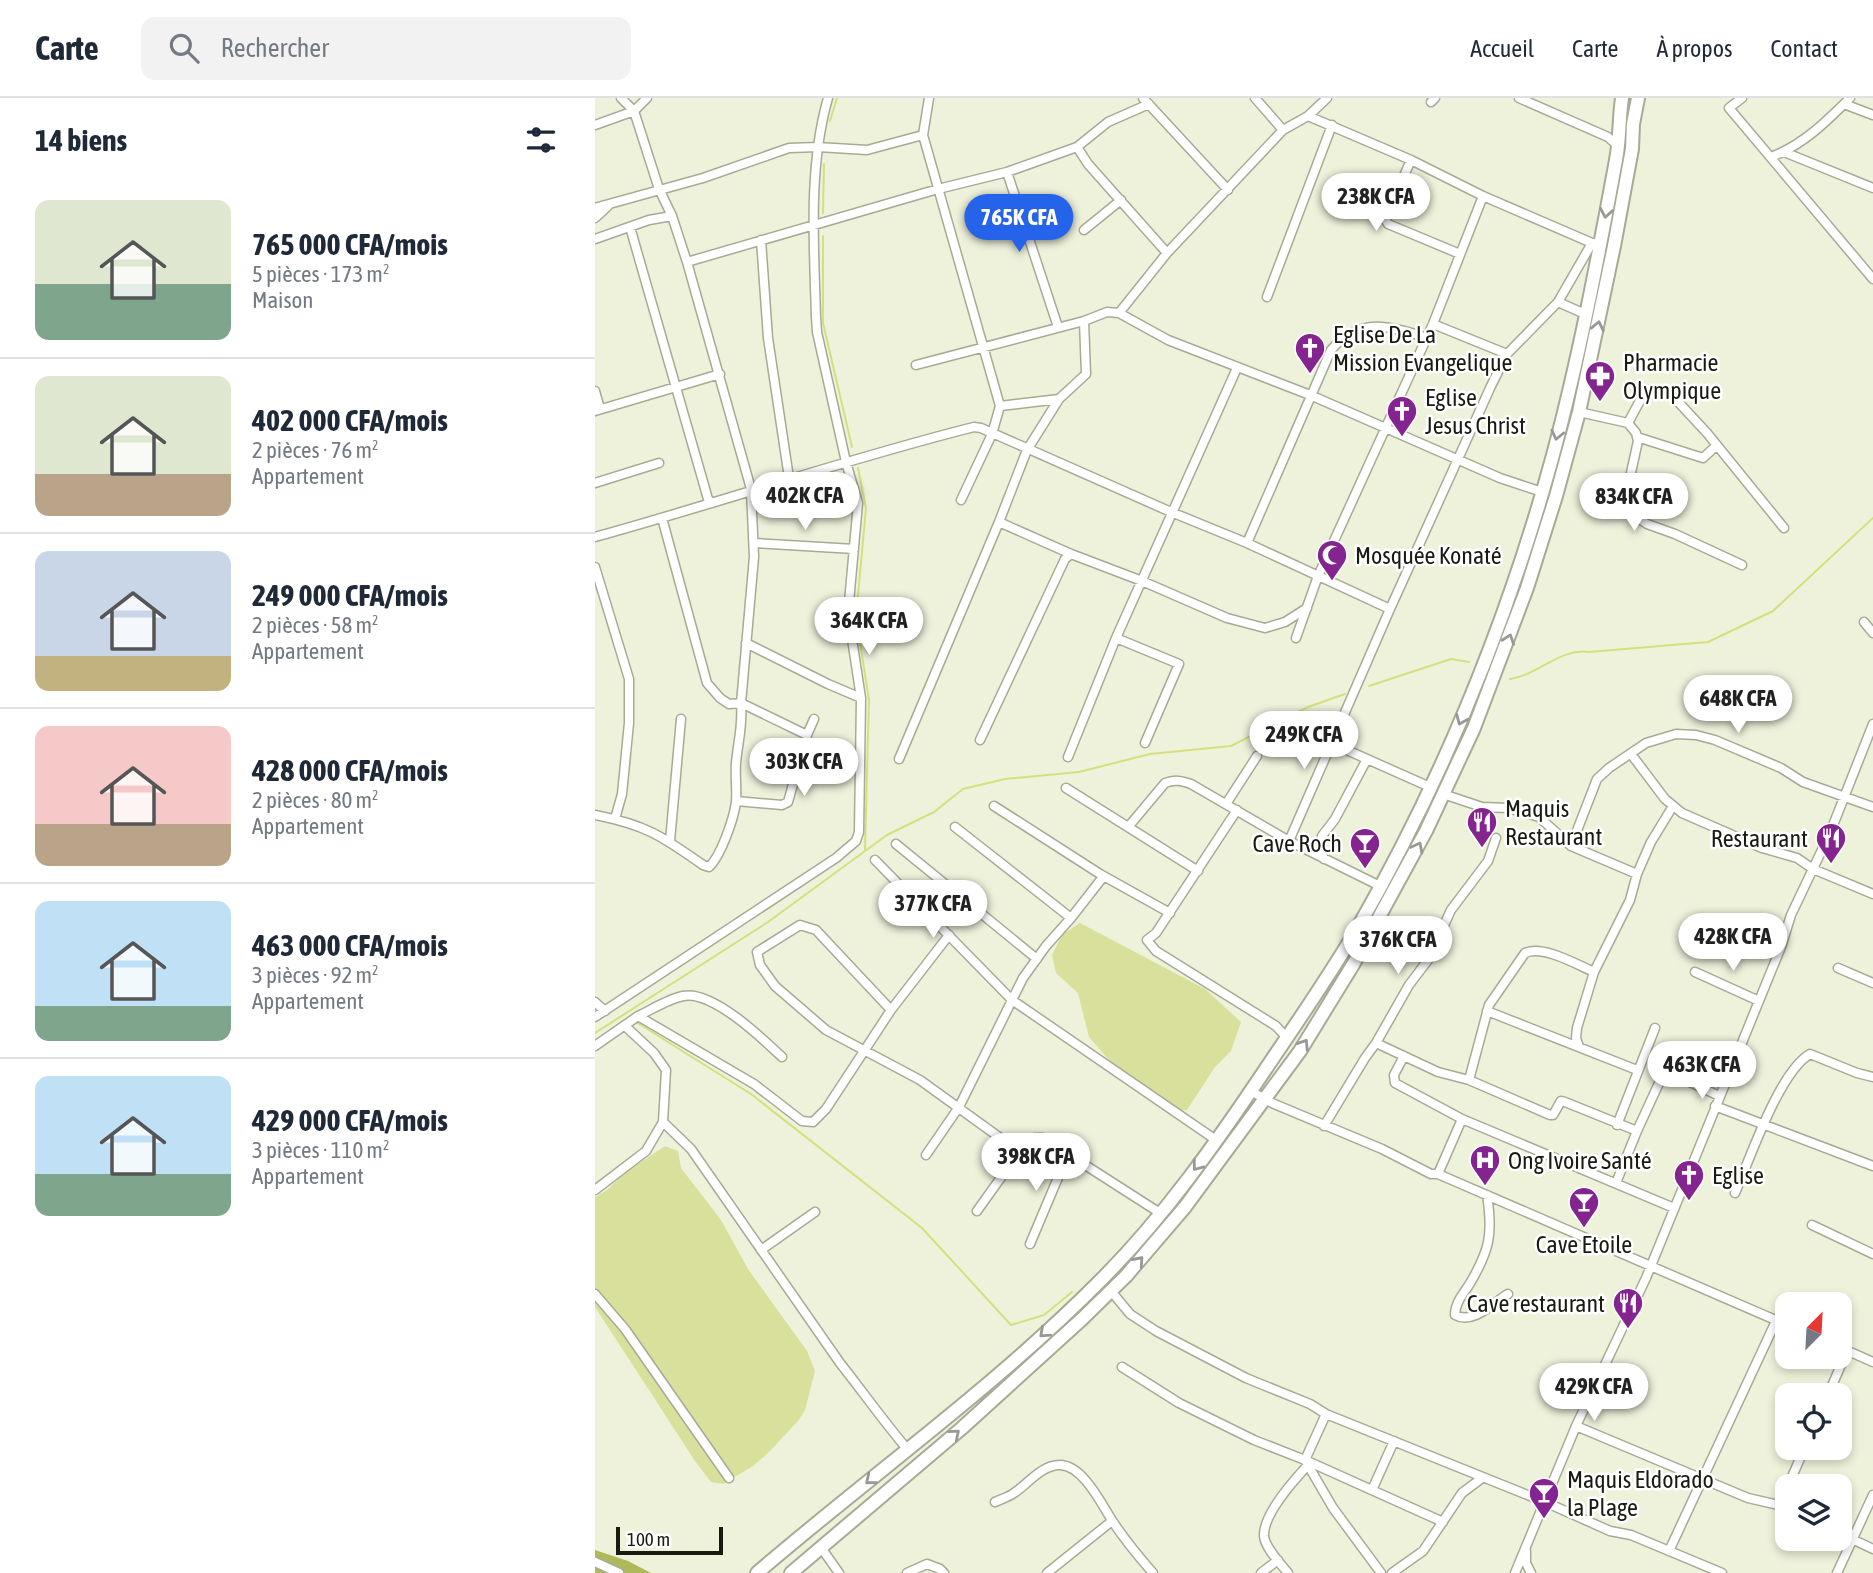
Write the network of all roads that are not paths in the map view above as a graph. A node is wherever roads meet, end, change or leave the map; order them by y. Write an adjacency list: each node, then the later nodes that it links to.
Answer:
1 (621, 98): 15 (street)
2 (647, 98): 15 (street)
3 (828, 98): 23 (street)
4 (927, 98): 21 (street)
5 (1255, 98): 20 (street)
6 (1327, 98): 17 (street)
7 (1519, 98): 22 (street)
8 (1622, 98): 22 (main road)
9 (1629, 98): 22 (main road)
10 (1638, 98): 25 (main road)
11 (1646, 98): 25 (main road)
12 (1742, 98): 27 (street)
13 (1146, 101): 24 (street); 33 (street)
14 (1847, 101): 16 (street); 26 (street)
15 (633, 111): 18 (street); 31 (street)
16 (1873, 115)
17 (1308, 116): 19 (street); 20 (street)
18 (595, 125)
19 (1332, 125): 28 (street); 50 (street)
20 (1283, 130): 33 (street)
21 (923, 135): 23 (street); 32 (street)
22 (1618, 146): 45 (main road, one-way to 45)
23 (818, 147): 31 (street); 40 (street)
24 (1077, 147): 29 (street); 35 (street)
25 (1632, 149): 69 (main road, one-way to 25)
26 (1784, 152): 27 (street); 30 (street)
27 (1772, 157): 49 (street)
28 (1411, 160): 34 (street); 47 (street)
29 (1007, 172): 32 (street); 56 (street)
30 (1873, 188)
31 (659, 189): 36 (street); 38 (street)
32 (938, 189): 40 (street); 58 (street)
33 (1227, 190): 46 (street)
34 (1483, 195): 45 (street); 47 (street)
35 (1121, 200): 42 (street); 46 (street)
36 (610, 204): 37 (street); 39 (street)
37 (595, 208)
38 (672, 216): 41 (street); 48 (street)
39 (595, 218)
40 (814, 225): 44 (street); 77 (street)
41 (630, 227): 43 (street); 63 (street)
42 (1084, 230)
43 (595, 239)
44 (761, 240): 48 (street); 79 (street)
45 (1596, 243): 51 (street); 53 (main road)
46 (1167, 253): 52 (street)
47 (1460, 254): 55 (street)
48 (687, 262): 62 (street)
49 (1873, 279)
50 (1267, 297)
51 (1558, 302): 53 (street); 59 (street)
52 (1119, 313): 54 (street); 61 (street)
53 (1585, 314): 82 (main road, one-way to 82)
54 (1084, 321): 56 (street); 66 (street)
55 (1433, 324): 57 (street); 59 (street)
56 (1058, 327): 58 (street)
57 (1427, 338): 65 (street); 71 (street)
58 (984, 346): 60 (street); 67 (street)
59 (1507, 354): 76 (street)
60 (916, 365)
61 (1237, 368): 65 (street); 85 (street)
62 (720, 374): 63 (street); 81 (street)
63 (675, 387): 68 (street); 84 (street)
64 (595, 391): 68 (street)
65 (1310, 395): 71 (street); 91 (street)
66 (1059, 399): 67 (street); 75 (street)
67 (1000, 406): 72 (street)
68 (598, 410)
69 (1579, 412): 70 (street); 121 (main road, one-way to 69)
70 (1628, 423): 73 (street); 74 (street)
71 (1386, 429): 76 (street); 96 (street)
72 (992, 433): 75 (street); 77 (street); 83 (street)
73 (1637, 437): 74 (street); 94 (street)
74 (1717, 445): 88 (street)
75 (1027, 450): 85 (street); 87 (street)
76 (1457, 459): 82 (street); 99 (street)
77 (846, 462): 79 (street); 92 (street)
78 (659, 463): 80 (street)
79 (789, 478): 81 (street)
80 (595, 483)
81 (751, 489): 84 (street); 90 (street)
82 (1542, 492): 119 (main road, one-way to 119)
83 (961, 500)
84 (712, 503): 86 (street)
85 (1171, 512): 91 (street); 97 (street)
86 (662, 518): 89 (street); 106 (street)
87 (999, 522): 93 (street); 117 (street)
88 (1784, 528)
89 (595, 537)
90 (754, 543): 92 (street); 104 (street)
91 (1247, 543): 96 (street)
92 (854, 549): 105 (street)
93 (1071, 554): 97 (street); 111 (street)
94 (1742, 565)
95 (595, 567): 130 (street)
96 (1318, 576): 98 (street); 99 (street)
97 (1142, 581): 98 (street); 102 (street)
98 (1307, 608): 103 (street)
99 (1390, 609): 113 (street)
100 (1864, 622): 101 (street)
101 (1873, 633)
102 (1116, 638): 112 (street); 116 (street)
103 (1296, 638)
104 (746, 643): 105 (street); 106 (street)
105 (861, 698): 158 (street)
106 (741, 703): 110 (street); 123 (street)
107 (681, 719): 134 (street)
108 (814, 719): 110 (street)
109 (1873, 724): 122 (street)
110 (807, 735): 123 (street)
111 (980, 740)
112 (1145, 743)
113 (1331, 743): 118 (street); 135 (street)
114 (1631, 754): 122 (street); 126 (street); 137 (street)
115 (1257, 756): 124 (street)
116 (1068, 757)
117 (899, 759)
118 (1367, 759): 119 (street); 138 (street)
119 (1430, 787): 144 (main road)
120 (1066, 788): 132 (street)
121 (1443, 794): 137 (street); 176 (main road, one-way to 121)
122 (1846, 798): 127 (street); 140 (street)
123 (736, 801): 134 (street)
124 (1226, 804): 128 (street); 132 (street)
125 (994, 806): 143 (street)
126 (1673, 806): 140 (street); 142 (street)
127 (1873, 807)
128 (1237, 810): 135 (street); 141 (street)
129 (595, 816): 130 (street)
130 (615, 819): 134 (street)
131 (955, 827): 147 (street)
132 (1129, 827): 141 (street)
133 (1496, 838): 165 (street)
134 (670, 841)
135 (1289, 841): 138 (street)
136 (896, 844): 149 (street)
137 (1571, 846): 142 (street)
138 (1324, 859): 144 (street)
139 (875, 860): 148 (street)
140 (1813, 869): 145 (street); 155 (street)
141 (1198, 871): 146 (street)
142 (1637, 874): 151 (street)
143 (1103, 877): 146 (street); 147 (street)
144 (1380, 886): 164 (main road)
145 (1873, 894)
146 (1170, 913): 164 (street)
147 (1071, 918): 149 (street)
148 (949, 935): 154 (street); 157 (street)
149 (1037, 959): 154 (street)
150 (1838, 968): 153 (street)
151 (1594, 972): 159 (street); 167 (street)
152 (1695, 972): 155 (street)
153 (1873, 984)
154 (1012, 1000): 177 (street); 185 (street)
155 (1759, 1001): 175 (street)
156 (595, 1002): 158 (street)
157 (891, 1010): 168 (street); 168 (street)
158 (604, 1011): 160 (street)
159 (1487, 1011): 167 (street); 173 (street)
160 (595, 1017)
161 (638, 1017): 162 (street); 168 (street); 170 (street)
162 (625, 1026): 166 (street); 180 (street)
163 (1655, 1028): 171 (street)
164 (1287, 1038): 174 (main road)
165 (1376, 1043): 169 (street); 183 (street)
166 (595, 1046)
167 (1579, 1047): 171 (street)
168 (865, 1052): 177 (street)
169 (1404, 1056): 173 (street); 179 (street)
170 (782, 1057)
171 (1637, 1070): 181 (street)
172 (1873, 1077): 182 (street)
173 (1469, 1080): 181 (street)
174 (1251, 1091): 176 (street); 185 (main road)
175 (1719, 1096): 178 (street); 184 (street)
176 (1264, 1099): 183 (street); 204 (main road, one-way to 176)
177 (959, 1107): 186 (street); 188 (street)
178 (1715, 1107): 182 (street); 195 (street)
179 (1462, 1119): 190 (street); 191 (street)
180 (663, 1122): 192 (street); 201 (street)
181 (1617, 1125): 184 (street)
182 (1764, 1125): 189 (street); 193 (street)
183 (1324, 1126): 190 (street)
184 (1636, 1131): 191 (street)
185 (1216, 1140): 198 (main road, one-way to 198)
186 (1019, 1147): 187 (street); 196 (street)
187 (1067, 1154): 198 (street); 200 (street)
188 (926, 1155)
189 (1873, 1166)
190 (1438, 1174): 194 (street)
191 (1616, 1183): 195 (street)
192 (595, 1190)
193 (1735, 1193)
194 (1487, 1195): 203 (street); 206 (street)
195 (1674, 1208): 203 (street)
196 (977, 1211)
197 (814, 1212): 201 (street)
198 (1160, 1213): 215 (main road, one-way to 215)
199 (1812, 1225): 202 (street)
200 (1030, 1244)
201 (761, 1250): 215 (street)
202 (1873, 1254)
203 (1651, 1266): 207 (street); 213 (street)
204 (1111, 1291): 212 (street); 229 (main road, one-way to 204)
205 (595, 1294): 217 (street)
206 (1508, 1294)
207 (1775, 1321)
208 (1775, 1323): 219 (street)
209 (1852, 1353): 210 (street)
210 (1873, 1362)
211 (1122, 1367): 216 (street)
212 (1326, 1414): 214 (street); 216 (street)
213 (1576, 1426): 219 (street); 223 (street)
214 (1394, 1441): 218 (street); 220 (street)
215 (908, 1450): 236 (main road, one-way to 236)
216 (1306, 1463): 220 (street); 233 (street); 245 (street)
217 (729, 1478)
218 (1482, 1478): 223 (street); 226 (street)
219 (1704, 1480): 224 (street); 231 (street)
220 (1372, 1490): 226 (street)
221 (1873, 1495): 227 (street)
222 (995, 1502): 225 (street)
223 (1545, 1502): 228 (street); 231 (street)
224 (1775, 1504)
225 (1112, 1521): 241 (street); 242 (street)
226 (1443, 1522): 246 (street)
227 (1852, 1540): 230 (street)
228 (1526, 1548): 247 (street); 248 (street)
229 (822, 1549): 237 (main road); 238 (street)
230 (1873, 1549)
231 (1669, 1551): 249 (street)
232 (1847, 1551): 250 (street)
233 (1278, 1560): 243 (street); 244 (street)
234 (595, 1562): 235 (street)
235 (619, 1573)
236 (757, 1573)
237 (791, 1573)
238 (839, 1573)
239 (907, 1573): 240 (street)
240 (944, 1573)
241 (1047, 1573)
242 (1153, 1573)
243 (1261, 1573)
244 (1288, 1573)
245 (1381, 1573)
246 (1392, 1573)
247 (1515, 1573)
248 (1531, 1573)
249 (1722, 1573)
250 (1837, 1573)

